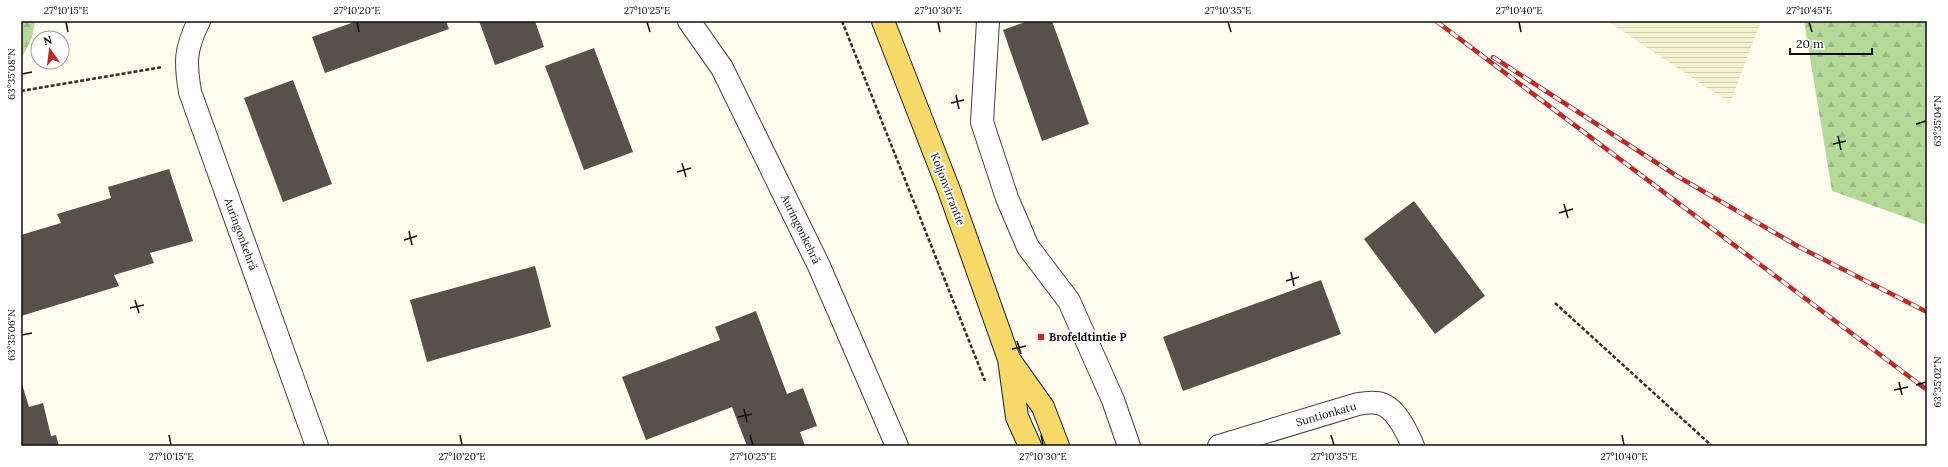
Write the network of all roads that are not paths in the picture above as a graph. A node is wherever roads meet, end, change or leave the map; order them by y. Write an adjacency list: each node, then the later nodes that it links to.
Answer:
1 (199, 21): 6 (street, Auringonkehrä)
2 (689, 21): 7 (street, Auringonkehrä)
3 (882, 21): 5 (main road, Koljonvirrantie)
4 (988, 21): 10 (street)
5 (1009, 359): 8 (main road, Koljonvirrantie); 9 (main road, Koljonvirrantie)
6 (317, 446)
7 (897, 446)
8 (1030, 446)
9 (1058, 446)
10 (1129, 446)
11 (1219, 446): 12 (street, Suntionkatu)
12 (1413, 446)

